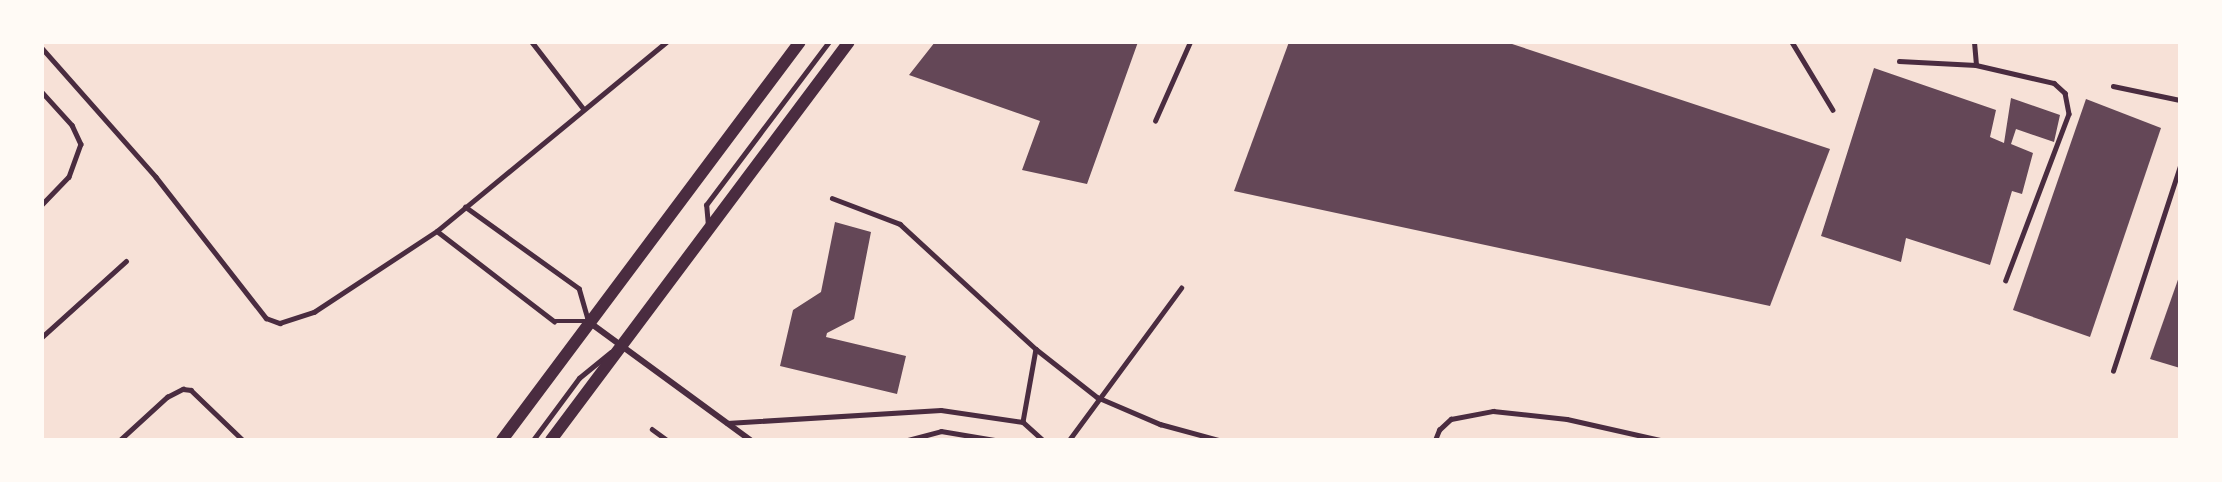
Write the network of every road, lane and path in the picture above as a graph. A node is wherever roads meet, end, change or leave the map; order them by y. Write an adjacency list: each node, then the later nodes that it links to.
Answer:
1 (532, 42): 15 (lane)
2 (666, 42): 15 (lane)
3 (800, 42): 27 (main road)
4 (829, 42): 22 (lane)
5 (849, 42): 22 (main road)
6 (1190, 42): 17 (lane)
7 (1792, 42): 16 (lane)
8 (1974, 42): 11 (lane)
9 (42, 48): 23 (lane)
10 (1899, 61): 11 (lane)
11 (1976, 65): 25 (lane)
12 (2113, 86): 14 (lane)
13 (42, 92): 20 (lane)
14 (2180, 100)
15 (583, 108): 21 (lane)
16 (1833, 110)
17 (1155, 121)
18 (2180, 166): 31 (lane)
19 (832, 198): 30 (lane)
20 (42, 205)
21 (465, 207): 23 (lane); 27 (lane)
22 (708, 228): 29 (main road)
23 (437, 231): 27 (lane)
24 (126, 261): 28 (lane)
25 (2006, 280)
26 (1181, 288): 32 (lane)
27 (588, 321): 29 (street); 38 (main road)
28 (42, 337)
29 (620, 345): 34 (street); 39 (lane); 40 (main road)
30 (1036, 349): 32 (lane); 33 (lane)
31 (2113, 370)
32 (1097, 397): 46 (lane); 47 (lane)
33 (1023, 422): 34 (lane); 45 (lane)
34 (726, 423): 42 (street)
35 (652, 429): 41 (lane)
36 (120, 440): 37 (lane)
37 (243, 440)
38 (502, 440)
39 (532, 440)
40 (551, 440)
41 (667, 440)
42 (750, 440)
43 (908, 440): 44 (lane)
44 (994, 440)
45 (1042, 440)
46 (1069, 440)
47 (1219, 440)
48 (1435, 440): 49 (lane)
49 (1660, 440)

